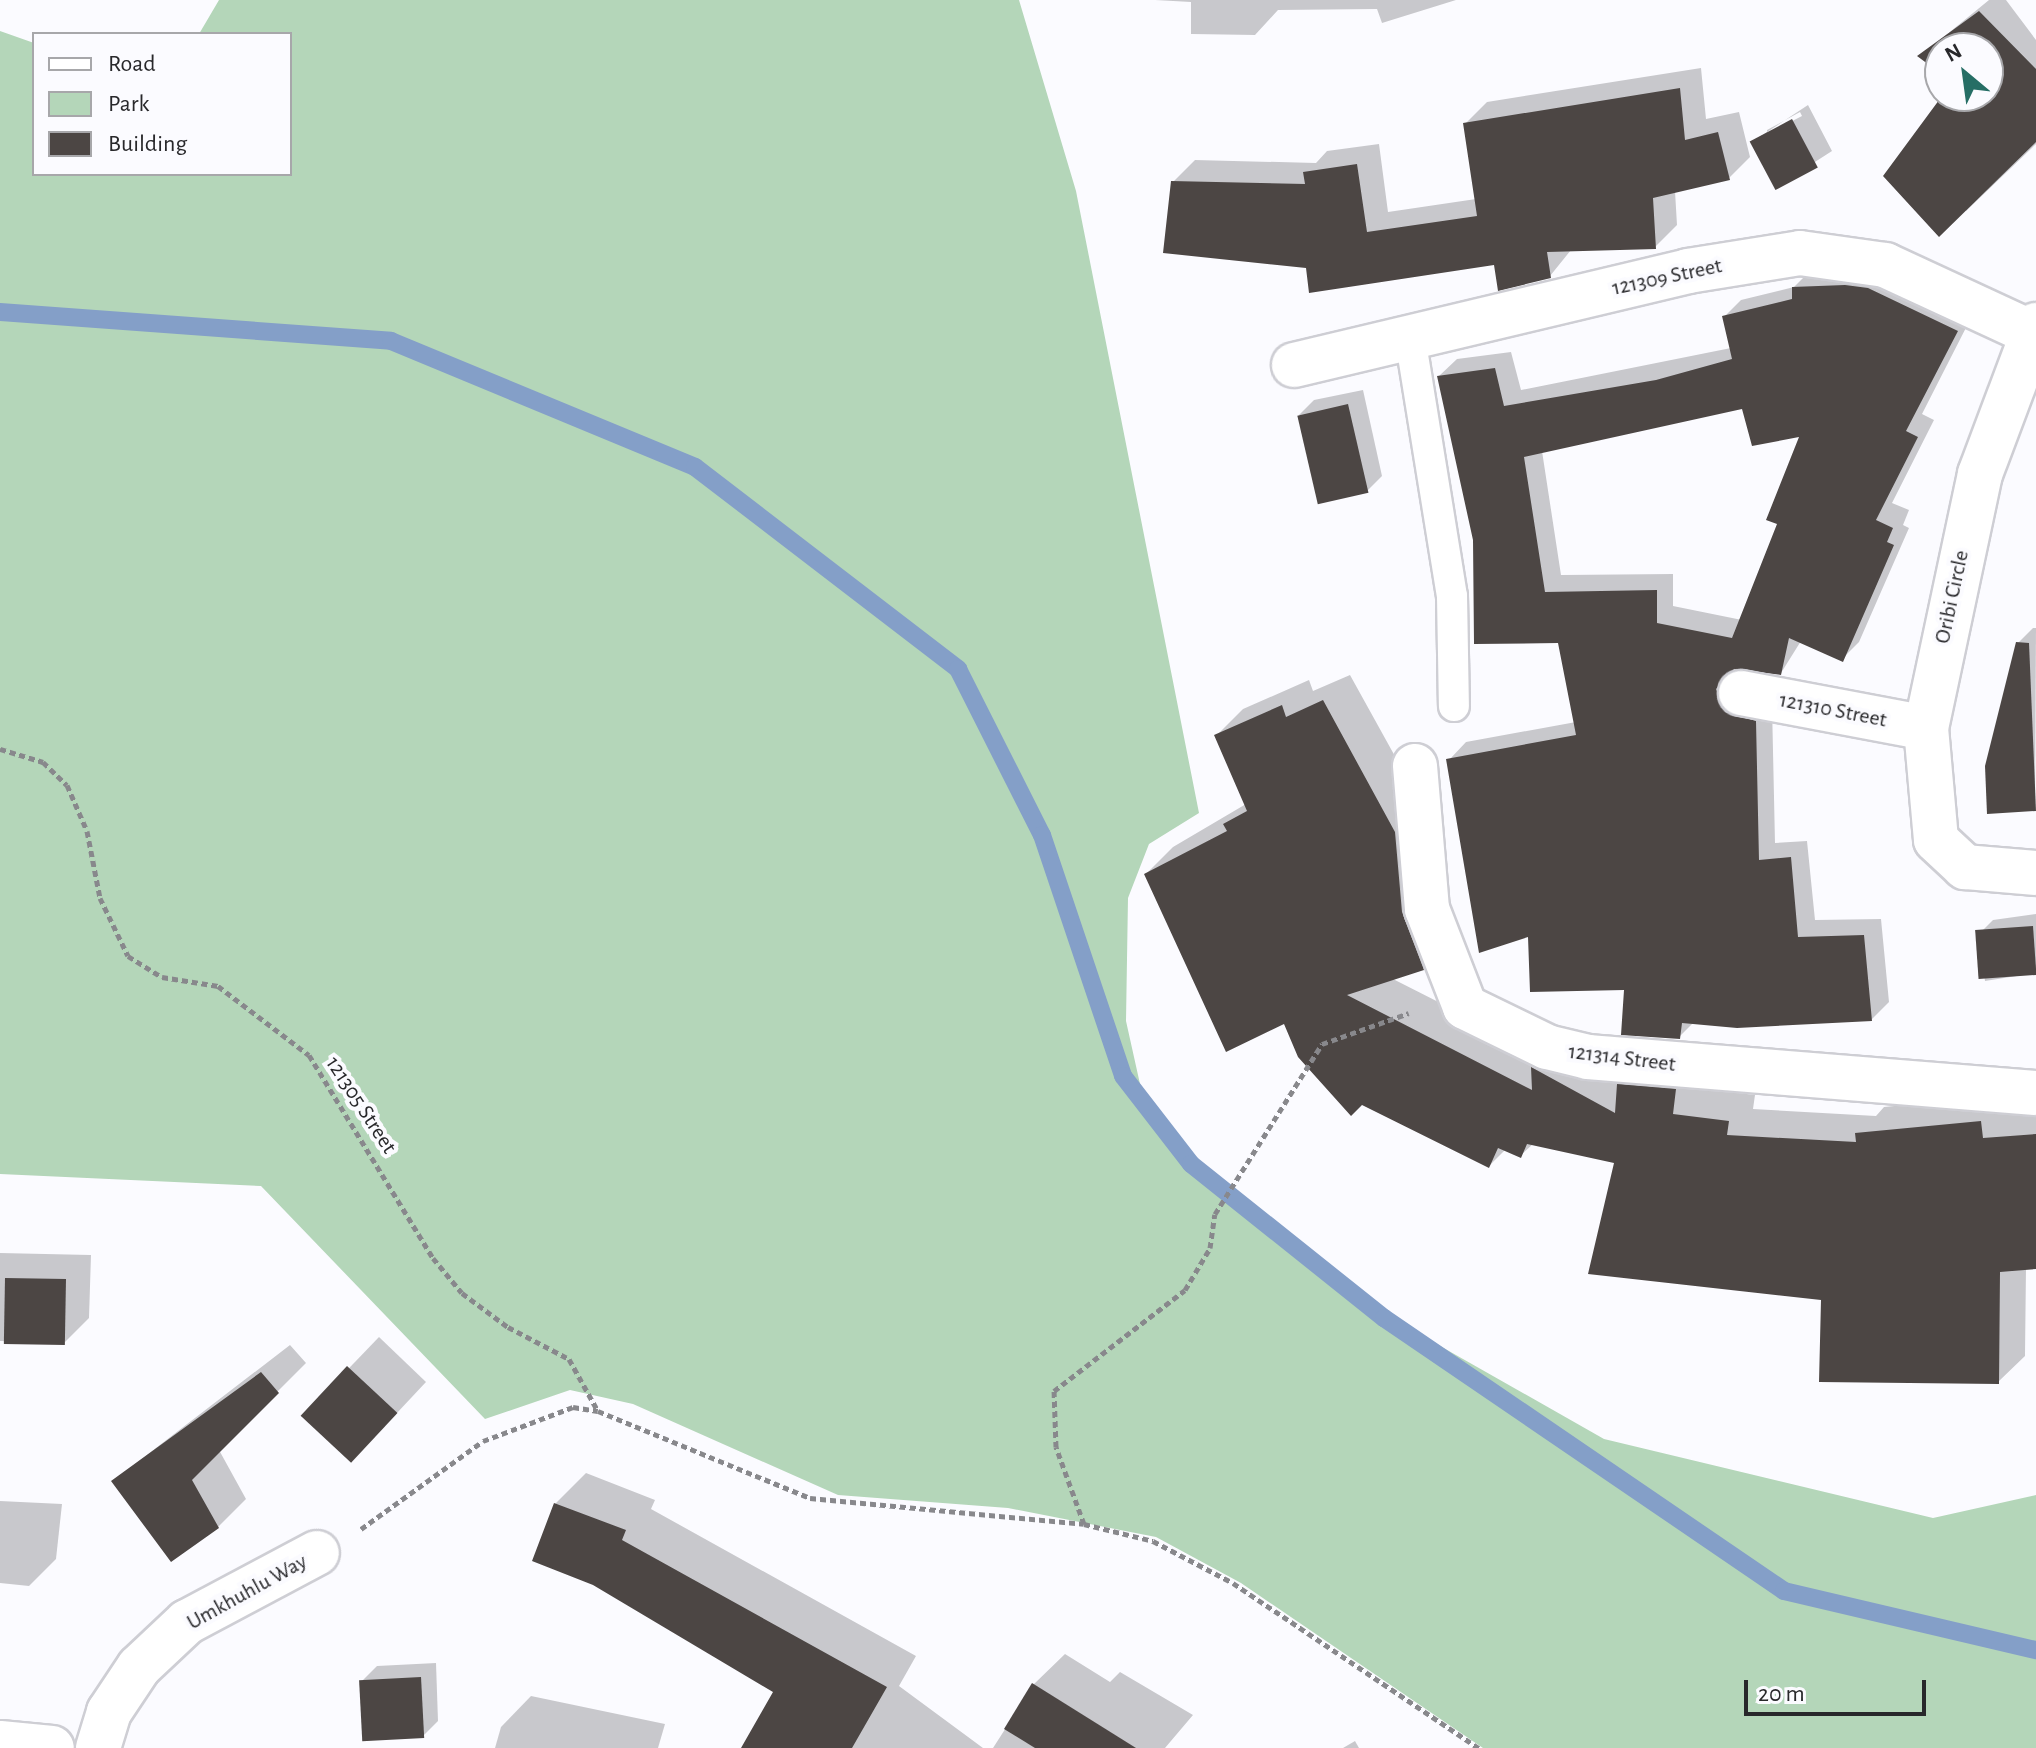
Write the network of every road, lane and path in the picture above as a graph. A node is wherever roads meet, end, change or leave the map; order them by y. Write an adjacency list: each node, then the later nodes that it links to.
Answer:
1 (2034, 329): 2 (street, 121309 Street); 6 (street, Oribi Circle)
2 (1410, 337): 3 (street, 121309 Street); 5 (lane)
3 (1294, 365)
4 (1741, 693): 6 (street, 121310 Street)
5 (1454, 706)
6 (1926, 728): 9 (street, Oribi Circle)
7 (0, 749): 12 (path, 121305 Street)
8 (1415, 766): 10 (street)
9 (2036, 873)
10 (1465, 1007): 11 (street, 121314 Street); 13 (path)
11 (2036, 1093)
12 (598, 1411): 13 (path); 14 (path)
13 (1084, 1524): 18 (path)
14 (317, 1553): 17 (street, Umkhuhlu Way)
15 (0, 1743): 16 (street)
16 (52, 1748)
17 (98, 1748)
18 (1479, 1748)

